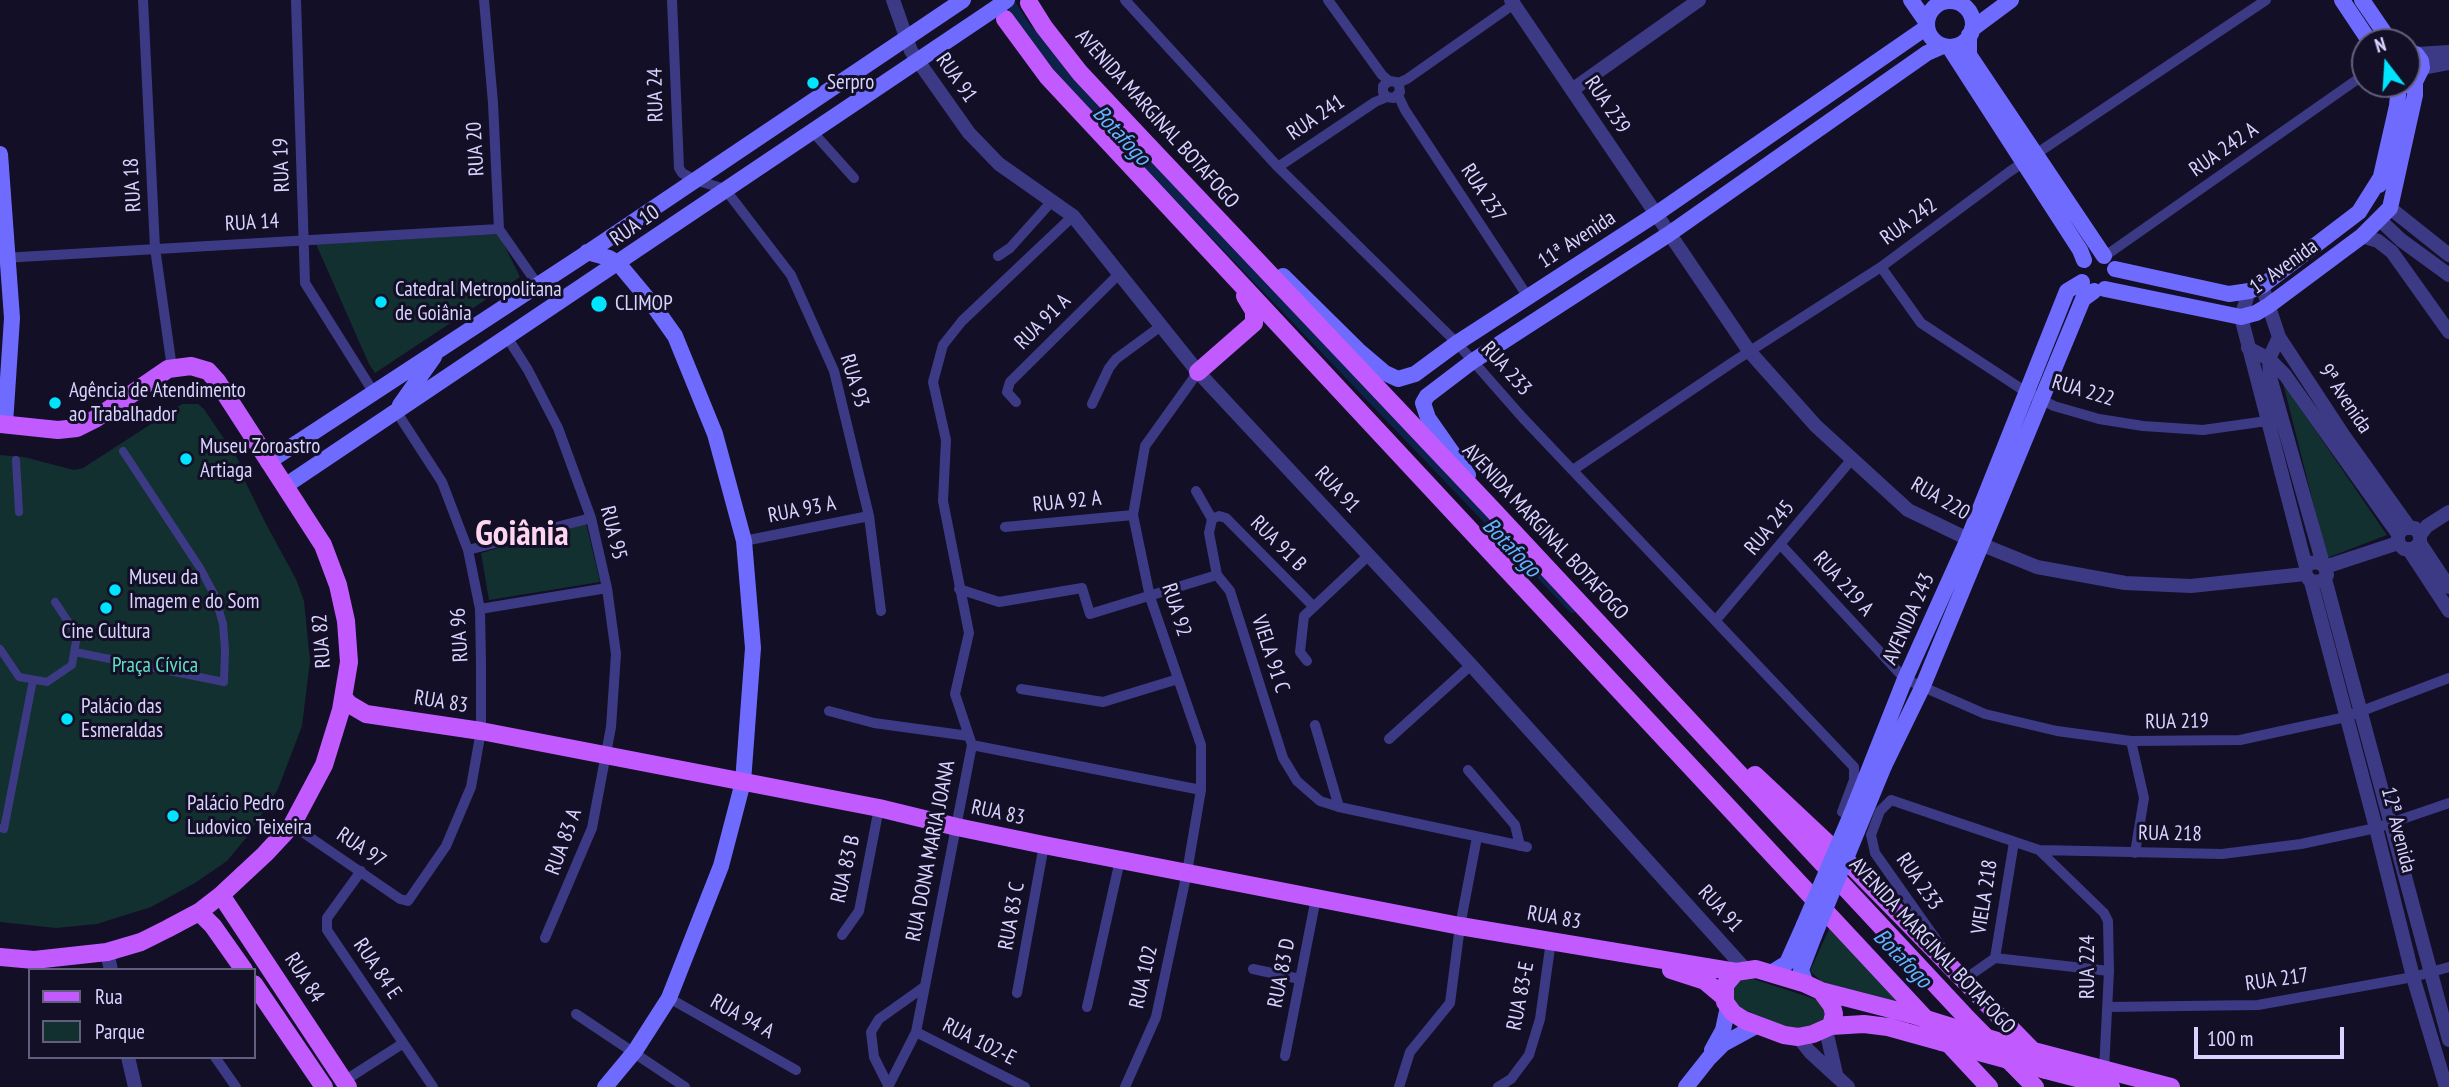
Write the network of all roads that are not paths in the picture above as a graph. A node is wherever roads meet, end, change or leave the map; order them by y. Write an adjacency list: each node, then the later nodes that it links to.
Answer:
1 (142, 0): 56 (street, RUA 18)
2 (296, 0): 54 (street, RUA 19)
3 (484, 0): 49 (street, RUA 20)
4 (672, 0): 43 (street, RUA 24)
5 (893, 0): 24 (street, RUA 91)
6 (962, 0): 24 (main road, RUA 10)
7 (1007, 0): 19 (main road, RUA 10, bridge)
8 (1125, 0): 40 (street, RUA 233)
9 (1328, 0): 32 (street, RUA 237)
10 (1699, 0): 33 (street)
11 (1911, 0): 20 (main road)
12 (2011, 0): 23 (main road)
13 (2266, 0): 39 (street, RUA 242)
14 (2342, 0): 21 (main road)
15 (2362, 0): 22 (main road)
16 (1954, 1): 20 (main road); 23 (main road)
17 (1513, 2): 32 (street, RUA 241); 33 (street, RUA 239)
18 (1029, 3): 64 (main road, AVENIDA MARGINAL BOTAFOGO)
19 (997, 16): 27 (main road, RUA 10); 50 (main road)
20 (1927, 25): 25 (main road); 47 (main road, 11ª Avenida)
21 (2361, 28)
22 (2381, 28)
23 (1971, 32): 25 (main road); 39 (main road)
24 (905, 38): 27 (street, RUA 91); 36 (main road, RUA 10)
25 (1946, 47): 39 (main road); 51 (main road, 11ª Avenida)
26 (2449, 52): 29 (street)
27 (918, 61): 37 (main road, RUA 10); 45 (street, RUA 91)
28 (2449, 63): 30 (street)
29 (2421, 65)
30 (2421, 69)
31 (2351, 84): 62 (street, RUA 242 A)
32 (1392, 87): 40 (street, RUA 241); 71 (street, RUA 237)
33 (1572, 90): 47 (street, RUA 239)
34 (2400, 98): 41 (main road)
35 (2414, 98): 46 (main road)
36 (783, 121): 43 (main road, RUA 10); 44 (main road)
37 (812, 131): 42 (street); 44 (main road, RUA 10)
38 (0, 155): 53 (main road)
39 (2030, 158): 61 (main road); 62 (main road); 65 (street, RUA 242)
40 (1278, 167): 79 (street, RUA 233)
41 (2381, 177): 46 (main road); 70 (main road, 1ª Avenida)
42 (854, 178)
43 (695, 180): 44 (street); 57 (main road, RUA 10)
44 (732, 184): 63 (main road, RUA 10); 104 (street, RUA 93)
45 (1053, 201): 48 (street, RUA 91); 58 (street)
46 (2384, 213): 52 (main road, 1ª Avenida); 55 (street); 59 (street)
47 (1656, 214): 51 (street, RUA 239); 71 (main road, 11ª Avenida)
48 (1073, 216): 66 (street, RUA 91); 118 (street, RUA DONA MARIA JOANA)
49 (499, 229): 54 (street, RUA 14); 68 (street)
50 (1192, 232): 85 (main road); 231 (main road)
51 (1669, 234): 81 (street, RUA 220); 83 (main road, 11ª Avenida)
52 (2361, 236): 55 (street); 72 (main road, 1ª Avenida)
53 (3, 238): 60 (main road)
54 (303, 239): 56 (street, RUA 14); 86 (street, RUA 19)
55 (2396, 246): 67 (street); 75 (street)
56 (155, 248): 60 (street, RUA 14); 84 (street, RUA 18)
57 (587, 252): 63 (main road); 68 (main road, RUA 10)
58 (1000, 255)
59 (2449, 255)
60 (4, 258): 92 (main road)
61 (2084, 260): 62 (main road); 69 (main road)
62 (2108, 261): 69 (main road); 70 (main road, 1ª Avenida)
63 (618, 263): 76 (main road, RUA 10); 109 (main road)
64 (1259, 263): 79 (main road, 11ª Avenida); 100 (main road, AVENIDA MARGINAL BOTAFOGO)
65 (1881, 267): 81 (street, RUA 242); 87 (street, RUA 222)
66 (1120, 273): 74 (street, RUA 91); 88 (street, RUA 91 A)
67 (2449, 275)
68 (538, 285): 78 (main road, RUA 10)
69 (2094, 287): 73 (main road, 1ª Avenida); 87 (main road, AVENIDA 243)
70 (2255, 289): 72 (street, 9ª Avenida); 73 (street)
71 (1528, 297): 79 (main road, 11ª Avenida)
72 (2268, 306): 73 (main road, 1ª Avenida); 77 (street, 9ª Avenida)
73 (2241, 317): 80 (street, 12ª Avenida)
74 (1161, 326): 85 (street, RUA 91); 89 (street)
75 (2449, 332)
76 (507, 337): 90 (main road, RUA 10); 105 (street, RUA 95)
77 (2279, 337): 82 (street); 108 (street, 9ª Avenida)
78 (448, 343): 86 (main road, RUA 10); 90 (main road)
79 (1457, 344): 83 (street, RUA 233)
80 (2248, 348): 82 (street, 9ª Avenida); 91 (street, 12ª Avenida)
81 (1749, 351): 94 (street, RUA 220); 97 (street, RUA 242)
82 (2269, 359): 91 (street, 12ª Avenida); 108 (street, 9ª Avenida)
83 (1473, 361): 97 (street, RUA 233); 100 (main road, 11ª Avenida)
84 (172, 368): 92 (main road); 96 (main road, RUA 82)
85 (1198, 372): 103 (street, RUA 92); 113 (street, RUA 91)
86 (373, 393): 96 (main road, RUA 10)
87 (2034, 396): 91 (street, RUA 222); 110 (main road, AVENIDA 243)
88 (1016, 402)
89 (1092, 404)
90 (396, 411): 98 (main road, RUA 10); 112 (street, RUA 96)
91 (2275, 420): 114 (street, 12ª Avenida)
92 (2, 424)
93 (123, 451): 127 (street)
94 (1852, 459): 110 (street, RUA 220); 111 (street, RUA 245)
95 (16, 460): 101 (street)
96 (268, 462): 98 (main road, RUA 82)
97 (1573, 470): 125 (street, RUA 233)
98 (285, 485): 136 (main road, RUA 82)
99 (1196, 491): 106 (street, VIELA 91 C)
100 (1492, 509): 147 (main road, AVENIDA MARGINAL BOTAFOGO)
101 (19, 512)
102 (2449, 512): 108 (street, RUA 220)
103 (1133, 515): 107 (street, RUA 92 A); 119 (street, RUA 92)
104 (869, 516): 109 (street, RUA 93 A); 123 (street, RUA 93)
105 (591, 518): 112 (street); 117 (street, RUA 95)
106 (1212, 519): 115 (street, VIELA 91 C); 121 (street, RUA 91 B)
107 (1005, 527)
108 (2412, 536): 114 (street, RUA 220); 116 (street, 9ª Avenida); 124 (street, 9ª Avenida)
109 (744, 541): 149 (main road)
110 (1975, 542): 114 (street, RUA 220); 132 (main road, AVENIDA 243); 134 (main road, AVENIDA 243)
111 (1781, 545): 125 (street, RUA 245); 132 (street, RUA 219 A)
112 (468, 550): 122 (street, RUA 96)
113 (1369, 555): 121 (street); 129 (street, RUA 91)
114 (2316, 572): 139 (street, 12ª Avenida)
115 (1217, 575): 119 (street); 153 (street, VIELA 91 C)
116 (2449, 587)
117 (607, 588): 122 (street); 146 (street, RUA 95)
118 (958, 589): 119 (street); 144 (street, RUA DONA MARIA JOANA)
119 (1150, 597): 131 (street, RUA 92)
120 (55, 602): 127 (street)
121 (1314, 607): 128 (street)
122 (480, 609): 142 (street, RUA 96)
123 (881, 611)
124 (2449, 611)
125 (1716, 620): 155 (street, RUA 233)
126 (0, 649): 133 (street)
127 (75, 652): 133 (street)
128 (1307, 661)
129 (1471, 665): 143 (street); 184 (street, RUA 91)
130 (2449, 678): 139 (street, RUA 219)
131 (1178, 679): 135 (street); 150 (street, RUA 92)
132 (1905, 679): 134 (street, RUA 219); 155 (main road, AVENIDA 243)
133 (33, 680): 159 (street)
134 (1922, 688): 145 (street, RUA 219); 173 (main road, AVENIDA 243, bridge)
135 (1021, 689)
136 (344, 698): 138 (main road, RUA 83); 140 (main road, RUA 82)
137 (829, 711): 144 (street)
138 (366, 714): 140 (main road, RUA 83); 142 (main road, RUA 83)
139 (2353, 714): 145 (street, RUA 219); 157 (street, 12ª Avenida)
140 (338, 724): 156 (main road, RUA 82)
141 (1315, 725): 153 (street)
142 (481, 731): 146 (main road, RUA 83); 170 (street, RUA 96)
143 (1389, 739)
144 (970, 741): 150 (street); 158 (street, RUA DONA MARIA JOANA)
145 (2131, 741): 164 (street)
146 (606, 755): 149 (main road, RUA 83); 175 (street, RUA 83 A)
147 (1722, 755): 190 (main road); 232 (main road, AVENIDA MARGINAL BOTAFOGO)
148 (1468, 770): 160 (street, VIELA 91 C)
149 (743, 782): 154 (main road, RUA 83); 195 (main road)
150 (1201, 790): 167 (street, RUA 92)
151 (1891, 800): 161 (street, RUA 218); 190 (street, RUA 233)
152 (2449, 803): 157 (street, RUA 218)
153 (1339, 807): 160 (street, VIELA 91 C)
154 (879, 808): 158 (main road, RUA 83); 174 (street, RUA 83 B)
155 (1847, 814): 173 (main road, AVENIDA 243, bridge)
156 (292, 825): 166 (street, RUA 97); 168 (main road, RUA 82)
157 (2383, 826): 164 (street, RUA 218); 186 (street, 12ª Avenida); 188 (street, 12ª Avenida)
158 (957, 827): 162 (main road, RUA 83); 192 (street, RUA DONA MARIA JOANA)
159 (0, 828)
160 (1477, 837): 172 (street)
161 (2014, 842): 163 (street, RUA 218); 179 (street, VIELA 218)
162 (1044, 845): 165 (main road, RUA 83); 194 (street, RUA 83 C)
163 (2039, 850): 164 (street, RUA 218); 185 (street, RUA 224)
164 (2135, 853)
165 (1120, 860): 167 (main road, RUA 83); 197 (street)
166 (361, 871): 170 (street, RUA 97); 205 (street, RUA 84 E)
167 (1187, 872): 169 (main road, RUA 83); 226 (street, RUA 102)
168 (221, 895): 171 (main road, RUA 82); 217 (main road, RUA 84)
169 (1316, 898): 172 (main road, RUA 83); 189 (street, RUA 83 D)
170 (408, 901)
171 (199, 912): 180 (main road, RUA 82); 182 (main road)
172 (1460, 926): 176 (main road, RUA 83); 227 (street)
173 (1809, 930): 187 (main road, AVENIDA 243); 193 (main road, AVENIDA 243)
174 (842, 935)
175 (545, 938)
176 (1551, 941): 177 (main road, RUA 83); 228 (street, RUA 83-E)
177 (1621, 953): 184 (main road, RUA 83); 196 (main road, RUA 83)
178 (0, 957): 180 (main road, RUA 82)
179 (1995, 958): 185 (street); 190 (street)
180 (109, 961)
181 (2449, 967): 186 (street, RUA 217)
182 (243, 968)
183 (1253, 969): 189 (street)
184 (1740, 970): 187 (main road, RUA 83); 196 (main road)
185 (2109, 971): 198 (street, RUA 224)
186 (2430, 972): 188 (street, RUA 217); 204 (street, 12ª Avenida)
187 (1772, 973): 193 (main road, RUA 83)
188 (2413, 977): 198 (street, RUA 217); 216 (street, 12ª Avenida)
189 (1300, 979): 208 (street, RUA 83 D)
190 (1966, 982): 206 (main road)
191 (256, 987): 220 (main road)
192 (924, 987): 202 (street, RUA DONA MARIA JOANA); 224 (street)
193 (1813, 987): 201 (main road); 206 (main road, RUA 83, bridge)
194 (1017, 993)
195 (669, 998): 207 (main road); 212 (street, RUA 94 A)
196 (1726, 1002): 200 (main road, RUA 83); 209 (main road)
197 (1087, 1007)
198 (2108, 1007): 214 (street, RUA 224)
199 (576, 1014): 207 (street)
200 (1758, 1026): 203 (main road, RUA 83); 209 (main road)
201 (1829, 1028): 203 (main road); 213 (main road, bridge); 215 (street)
202 (916, 1032): 224 (street, RUA DONA MARIA JOANA); 225 (street, RUA 102-E)
203 (1798, 1037): 215 (street)
204 (2449, 1040)
205 (402, 1044): 217 (street); 221 (street, RUA 84 E)
206 (2025, 1049): 214 (main road, RUA 83)
207 (635, 1051): 222 (main road); 223 (street)
208 (1285, 1056)
209 (1709, 1058): 229 (main road)
210 (128, 1059): 218 (street)
211 (216, 1059): 219 (street)
212 (796, 1070)
213 (2050, 1070): 214 (main road); 233 (main road)
214 (2104, 1070): 234 (main road, RUA 83)
215 (1836, 1074): 230 (street)
216 (2446, 1077)
217 (346, 1084)
218 (135, 1087)
219 (236, 1087)
220 (324, 1087)
221 (433, 1087)
222 (605, 1087)
223 (685, 1087)
224 (889, 1087)
225 (1025, 1087)
226 (1125, 1087)
227 (1399, 1087)
228 (1498, 1087)
229 (1686, 1087)
230 (1848, 1087)
231 (1989, 1087)
232 (2035, 1087)
233 (2111, 1087)
234 (2171, 1087)

